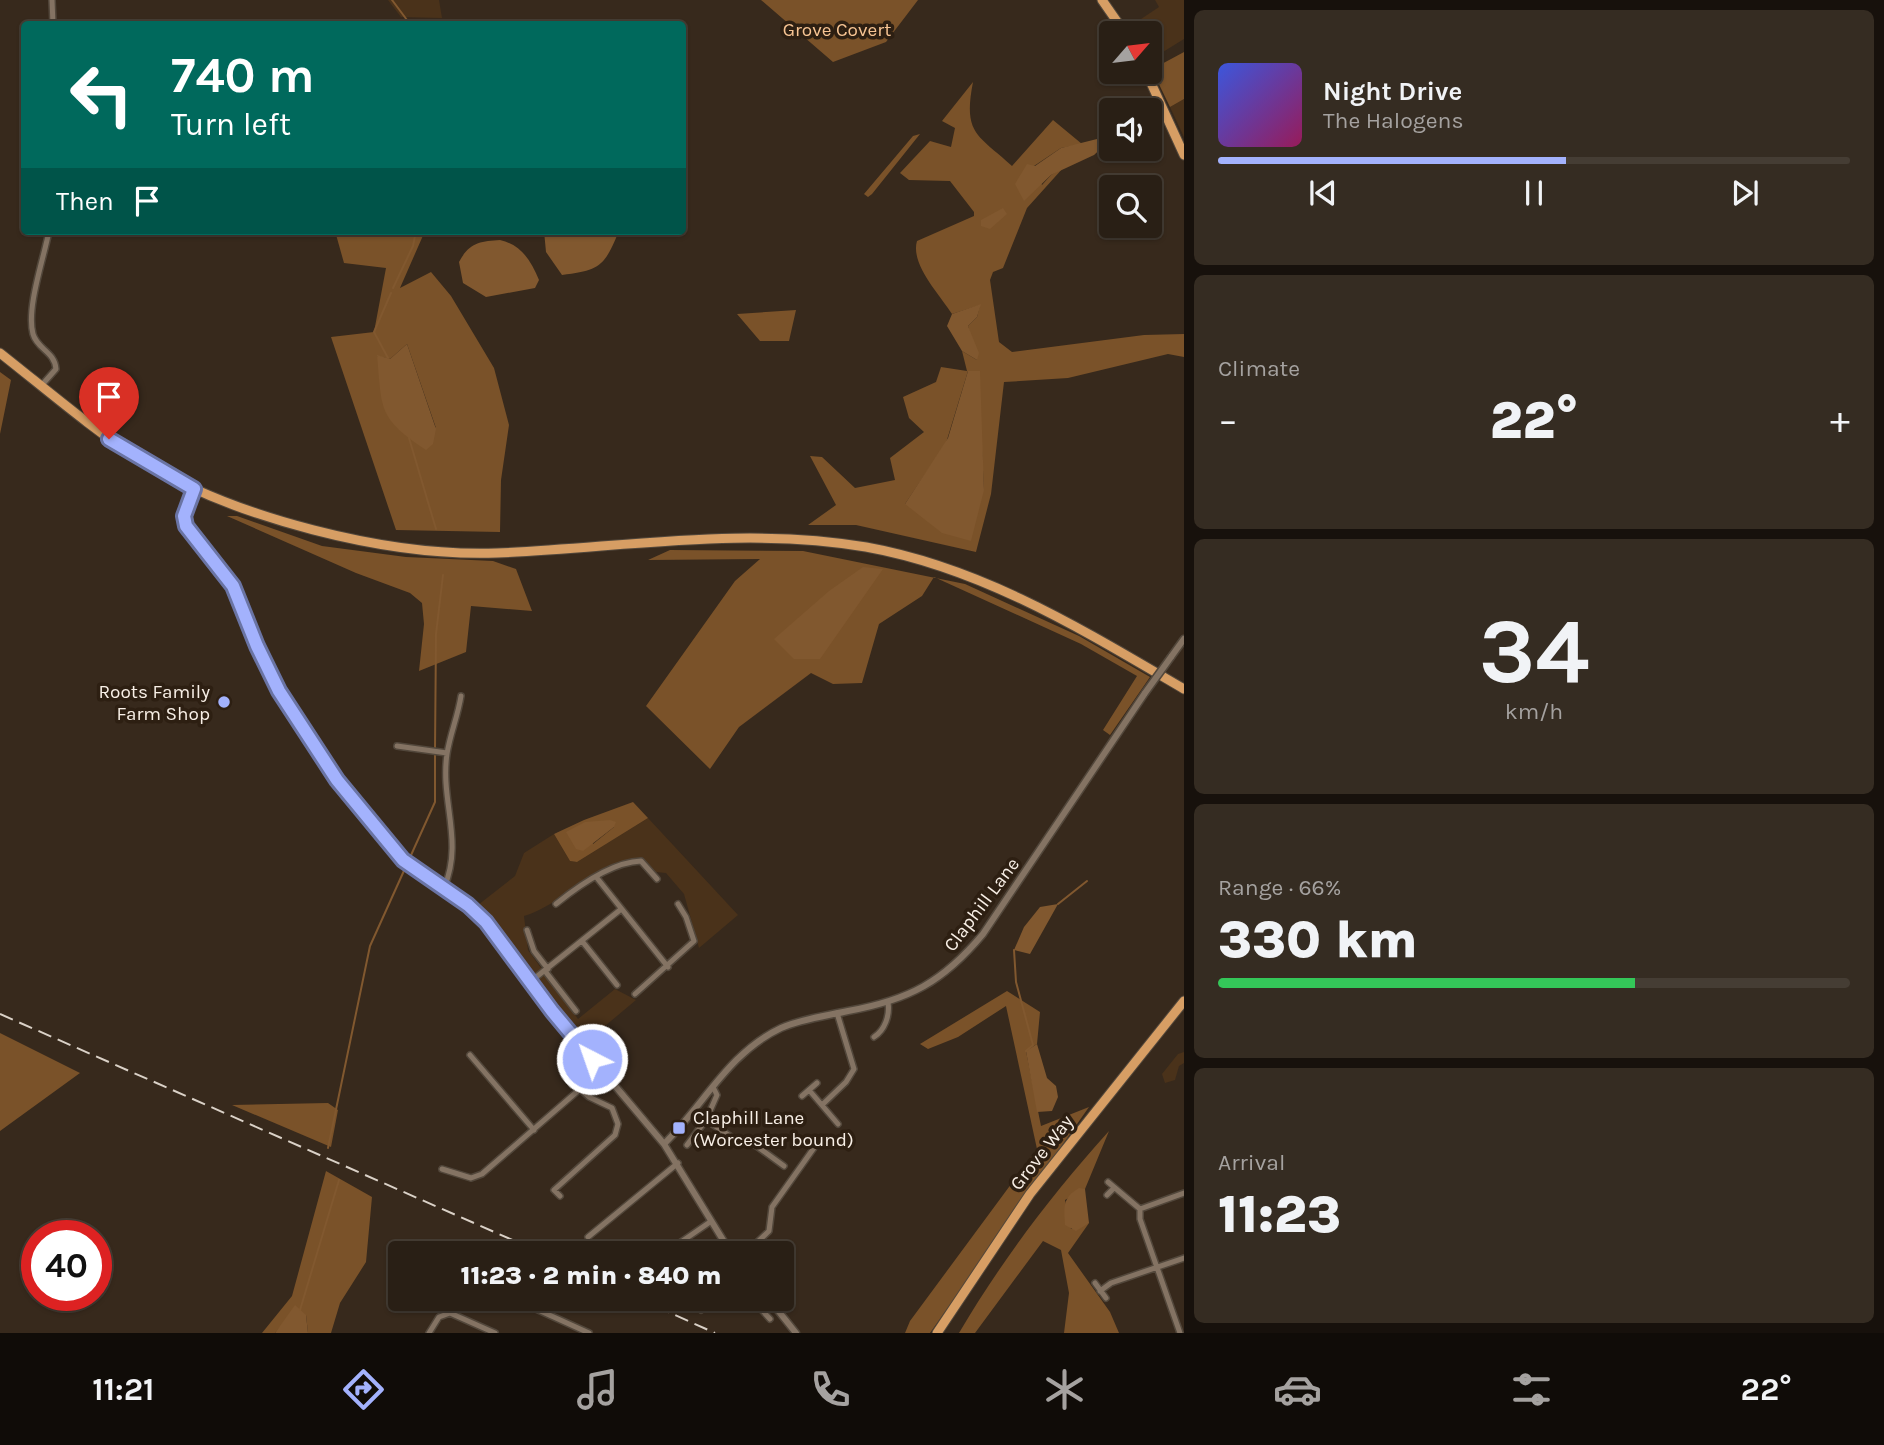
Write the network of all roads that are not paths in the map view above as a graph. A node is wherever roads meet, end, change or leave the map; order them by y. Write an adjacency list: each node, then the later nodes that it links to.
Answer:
1 (52, 0): 3 (street)
2 (1102, 0): 4 (highway)
3 (53, 21)
4 (1117, 21)
5 (1151, 84): 6 (highway)
6 (1184, 155)
7 (48, 235): 9 (street)
8 (0, 353): 9 (highway)
9 (41, 386): 10 (highway)
10 (194, 489): 12 (highway); 18 (street)
11 (1184, 639): 30 (street, Claphill Lane, bridge)
12 (1184, 689)
13 (461, 696): 15 (street)
14 (397, 746): 15 (street)
15 (447, 754): 18 (street)
16 (597, 878): 17 (street); 19 (street); 21 (street)
17 (657, 878)
18 (444, 888): 26 (street)
19 (556, 904)
20 (678, 904): 24 (street)
21 (620, 910): 23 (street); 24 (street)
22 (527, 930): 25 (street)
23 (582, 942): 25 (street); 27 (street)
24 (668, 967): 28 (street)
25 (547, 970): 26 (street); 31 (street)
26 (530, 982): 35 (street)
27 (617, 985)
28 (635, 994)
29 (1184, 1001): 77 (highway, Grove Way)
30 (888, 1003): 32 (street, Claphill Lane); 33 (street)
31 (576, 1011)
32 (837, 1013): 37 (street, Claphill Lane); 41 (street)
33 (874, 1037)
34 (470, 1055): 44 (street)
35 (602, 1070): 38 (street); 45 (street)
36 (817, 1083): 39 (street)
37 (712, 1087): 42 (street); 45 (street, Claphill Lane)
38 (580, 1089): 44 (street); 57 (street)
39 (809, 1090): 40 (street); 41 (street)
40 (802, 1096)
41 (821, 1104): 43 (street)
42 (706, 1120): 46 (street); 50 (street)
43 (838, 1124)
44 (534, 1130): 52 (street)
45 (664, 1144): 48 (street)
46 (687, 1145)
47 (816, 1145): 63 (street)
48 (678, 1163): 59 (street); 60 (street)
49 (460, 1166): 52 (street)
50 (784, 1166)
51 (442, 1169): 52 (street)
52 (457, 1175)
53 (1108, 1182): 54 (street)
54 (1114, 1188): 56 (street); 58 (street)
55 (1184, 1193): 58 (street)
56 (1107, 1195)
57 (560, 1196)
58 (1140, 1209): 65 (street)
59 (710, 1222): 61 (street); 62 (street)
60 (588, 1237)
61 (682, 1241)
62 (723, 1241)
63 (759, 1241)
64 (1184, 1258): 65 (street)
65 (1156, 1267): 67 (street); 78 (street)
66 (1095, 1283): 67 (street)
67 (1100, 1291): 68 (street)
68 (1106, 1298)
69 (540, 1311): 75 (street)
70 (762, 1311): 72 (street)
71 (778, 1311): 76 (street)
72 (769, 1319)
73 (429, 1333): 74 (street)
74 (495, 1333)
75 (589, 1333)
76 (796, 1333)
77 (937, 1333)
78 (1181, 1333)

